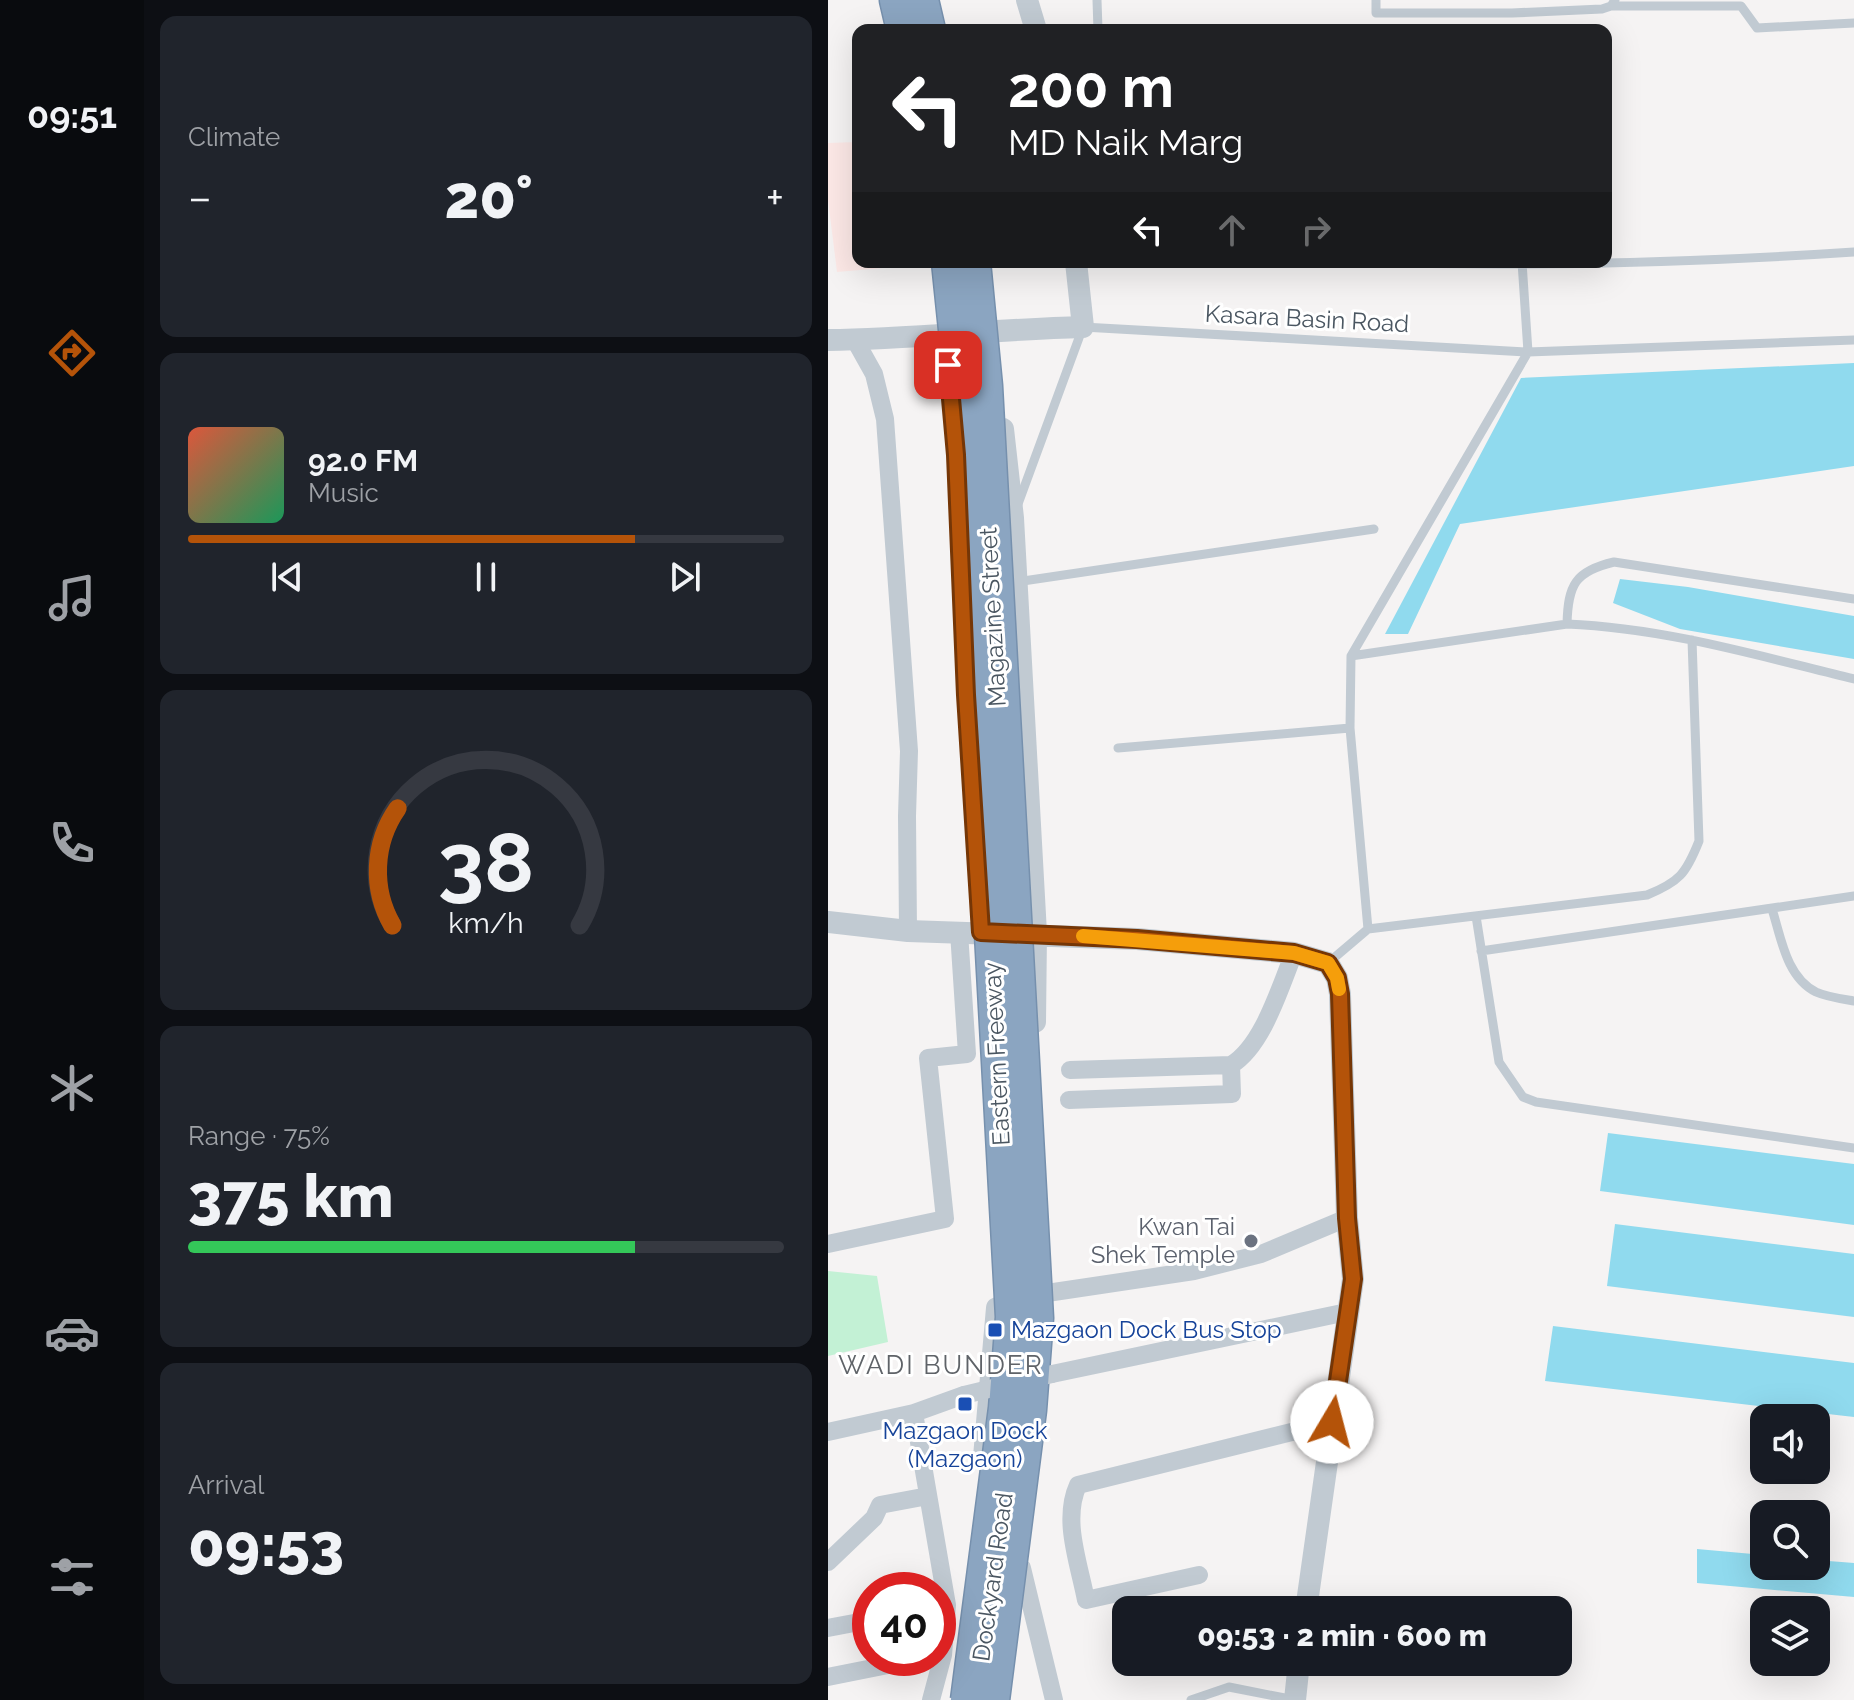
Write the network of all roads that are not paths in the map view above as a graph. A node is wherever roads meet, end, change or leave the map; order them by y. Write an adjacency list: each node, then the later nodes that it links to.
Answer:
1 (886, 0): 10 (street)
2 (896, 0): 11 (highway)
3 (922, 0): 12 (highway)
4 (932, 0): 13 (street)
5 (1027, 0): 14 (street)
6 (1097, 0): 15 (lane)
7 (1376, 0): 8 (lane)
8 (1613, 3): 9 (lane)
9 (1854, 23)
10 (893, 24)
11 (902, 24)
12 (928, 24)
13 (938, 24)
14 (1034, 24)
15 (1098, 24)
16 (1854, 252): 17 (lane)
17 (1612, 262)
18 (939, 268): 26 (street, Magazine Street)
19 (949, 268): 82 (highway, Eastern Freeway, bridge)
20 (975, 268): 83 (highway, Eastern Freeway, bridge)
21 (985, 268): 25 (street)
22 (1077, 268): 24 (street, Magazine Street)
23 (1523, 268): 30 (lane)
24 (1083, 327): 25 (street); 30 (lane, Kasara Basin Road); 31 (lane, Magazine Street)
25 (992, 329): 26 (street); 31 (street)
26 (946, 334): 28 (street); 47 (street, Magazine Street)
27 (828, 340): 28 (street)
28 (855, 340): 46 (street)
29 (1854, 340): 30 (lane, Kasara Basin Road)
30 (1528, 352): 37 (lane)
31 (1013, 518): 33 (street, Magazine Street)
32 (1374, 529): 33 (lane)
33 (1016, 582): 48 (street, Magazine Street)
34 (1854, 599): 35 (lane)
35 (1567, 624): 36 (lane); 37 (lane)
36 (1692, 640): 38 (lane); 43 (lane)
37 (1351, 656): 39 (lane)
38 (1854, 679)
39 (1350, 728): 40 (lane); 45 (lane)
40 (1118, 748)
41 (1854, 896): 42 (lane)
42 (1772, 909): 49 (lane); 52 (lane)
43 (1476, 916): 45 (lane); 49 (lane)
44 (828, 922): 46 (street)
45 (1368, 929): 51 (lane)
46 (908, 931): 47 (street)
47 (970, 932): 48 (street); 58 (street); 62 (street, Dockyard Road)
48 (1036, 933): 50 (street); 59 (street, Dockyard Road)
49 (1481, 951): 56 (lane)
50 (1294, 953): 51 (street); 53 (street)
51 (1328, 963): 57 (street)
52 (1854, 1001)
53 (1231, 1065): 54 (street); 55 (street)
54 (1070, 1070)
55 (1069, 1100)
56 (1854, 1148)
57 (1347, 1218): 59 (street); 60 (street)
58 (828, 1244)
59 (1047, 1293): 61 (street, Dockyard Road)
60 (1347, 1312): 61 (street); 64 (street)
61 (1046, 1377): 62 (street); 63 (street, bridge); 69 (street, Dockyard Road)
62 (989, 1392): 66 (street, Dockyard Road)
63 (914, 1413): 65 (street); 67 (street)
64 (1332, 1422): 71 (street); 72 (street)
65 (828, 1432)
66 (982, 1486): 69 (street); 81 (street, Dockyard Road)
67 (928, 1496): 68 (street); 70 (street)
68 (828, 1562)
69 (1022, 1568): 84 (street, Dockyard Road); 85 (street)
70 (938, 1572)
71 (1199, 1575)
72 (1308, 1596)
73 (852, 1623): 74 (street)
74 (828, 1628)
75 (852, 1672): 78 (street)
76 (936, 1676): 80 (street)
77 (1298, 1676): 88 (street)
78 (828, 1677)
79 (1247, 1689): 86 (lane); 87 (lane); 88 (lane)
80 (931, 1700)
81 (951, 1700)
82 (967, 1700)
83 (993, 1700)
84 (1003, 1700)
85 (1054, 1700)
86 (1191, 1700)
87 (1252, 1700)
88 (1295, 1700)

